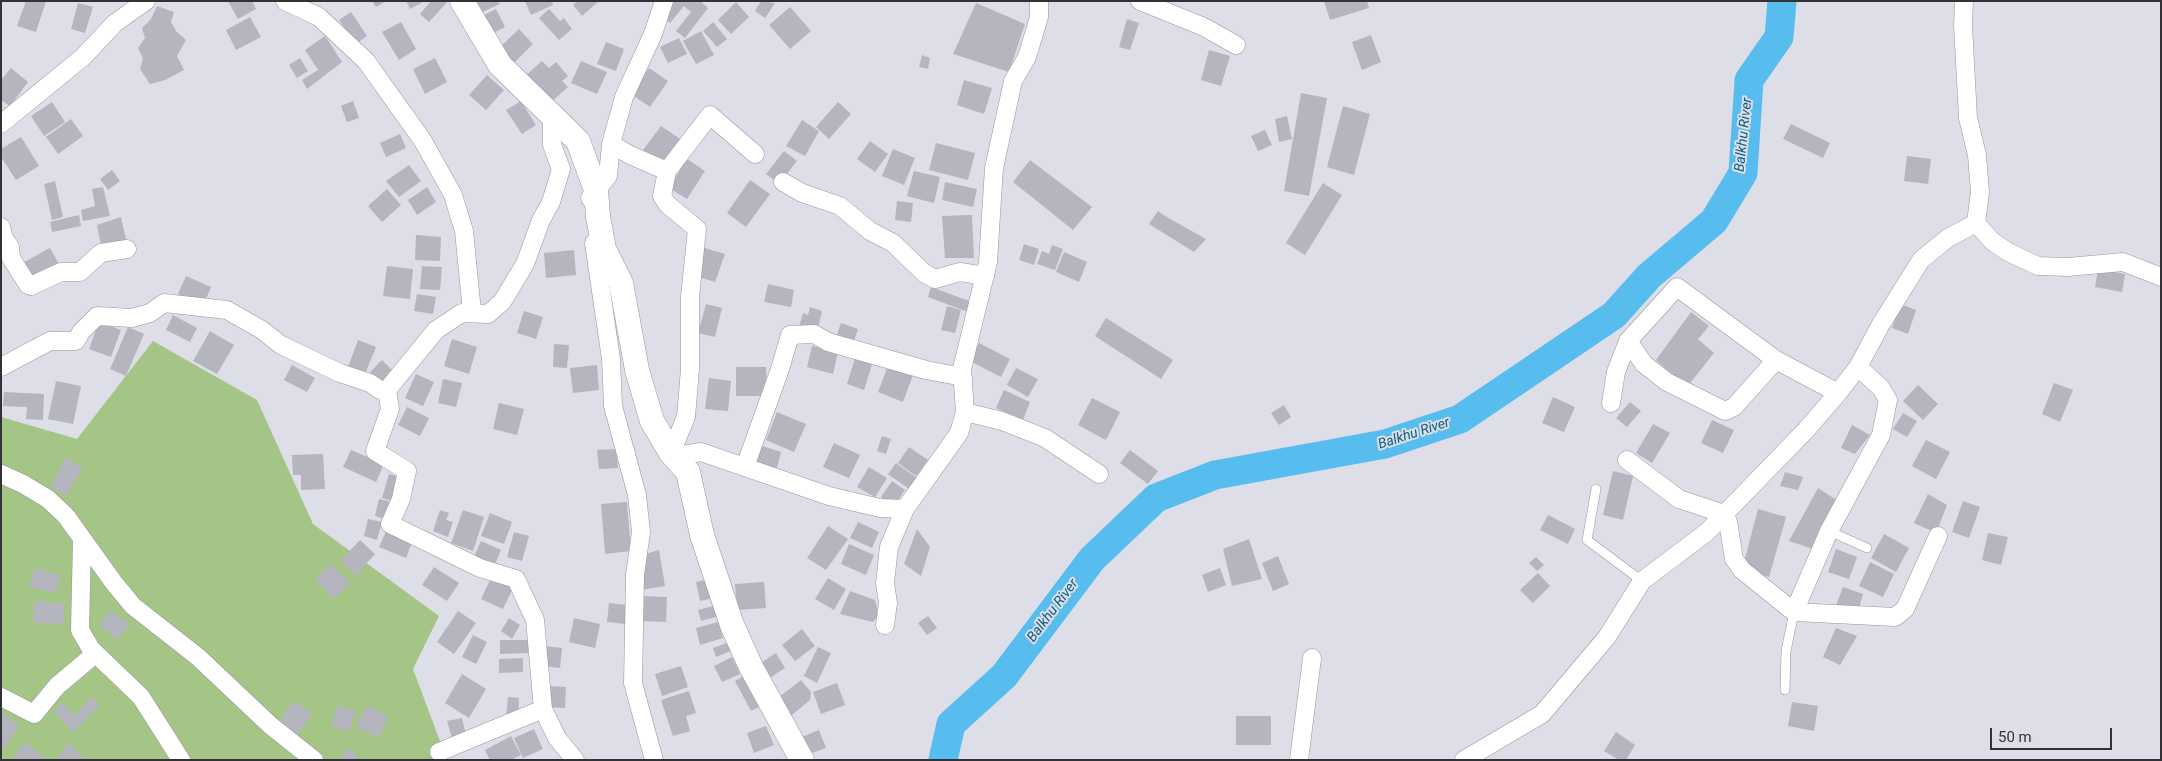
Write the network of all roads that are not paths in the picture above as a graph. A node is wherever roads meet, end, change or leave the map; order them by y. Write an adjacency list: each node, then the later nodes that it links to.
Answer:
1 (146, 1): 10 (street)
2 (285, 1): 21 (street)
3 (462, 1): 9 (street)
4 (664, 1): 11 (street)
5 (1039, 1): 19 (street)
6 (1140, 1): 8 (street)
7 (1964, 1): 16 (street)
8 (1236, 45)
9 (552, 117): 15 (street); 21 (street)
10 (1, 124)
11 (611, 144): 13 (street); 15 (street)
12 (755, 154): 13 (street)
13 (667, 171): 31 (street)
14 (783, 182): 19 (street)
15 (596, 190): 31 (street); 55 (street)
16 (1976, 223): 20 (street); 25 (street)
17 (1, 227): 18 (street)
18 (127, 249)
19 (985, 276): 26 (street)
20 (2161, 277)
21 (472, 312): 27 (street)
22 (1628, 342): 23 (street); 23 (street); 29 (street)
23 (1776, 360): 28 (street)
24 (1, 367): 27 (street)
25 (1858, 367): 28 (street); 39 (street)
26 (963, 377): 30 (street); 33 (street)
27 (387, 390): 50 (street)
28 (1838, 393): 38 (street)
29 (1611, 403)
30 (965, 412): 35 (street); 37 (street)
31 (674, 454): 33 (street); 56 (street)
32 (1627, 460): 38 (street)
33 (745, 467): 37 (street)
34 (1, 474): 41 (street)
35 (1099, 474)
36 (1596, 489): 43 (lane)
37 (904, 509): 45 (street)
38 (1724, 514): 43 (street); 44 (street)
39 (1829, 531): 42 (lane); 44 (street)
40 (1938, 536): 44 (street)
41 (82, 539): 46 (street); 53 (street)
42 (1867, 548)
43 (1642, 581): 58 (street)
44 (1794, 612): 48 (lane)
45 (885, 625)
46 (95, 654): 49 (street); 52 (street)
47 (1312, 658): 57 (street)
48 (1785, 690)
49 (1, 697)
50 (543, 709): 51 (street); 54 (street)
51 (439, 752)
52 (181, 760)
53 (314, 760)
54 (575, 760)
55 (654, 760)
56 (802, 760)
57 (1299, 760)
58 (1464, 760)

